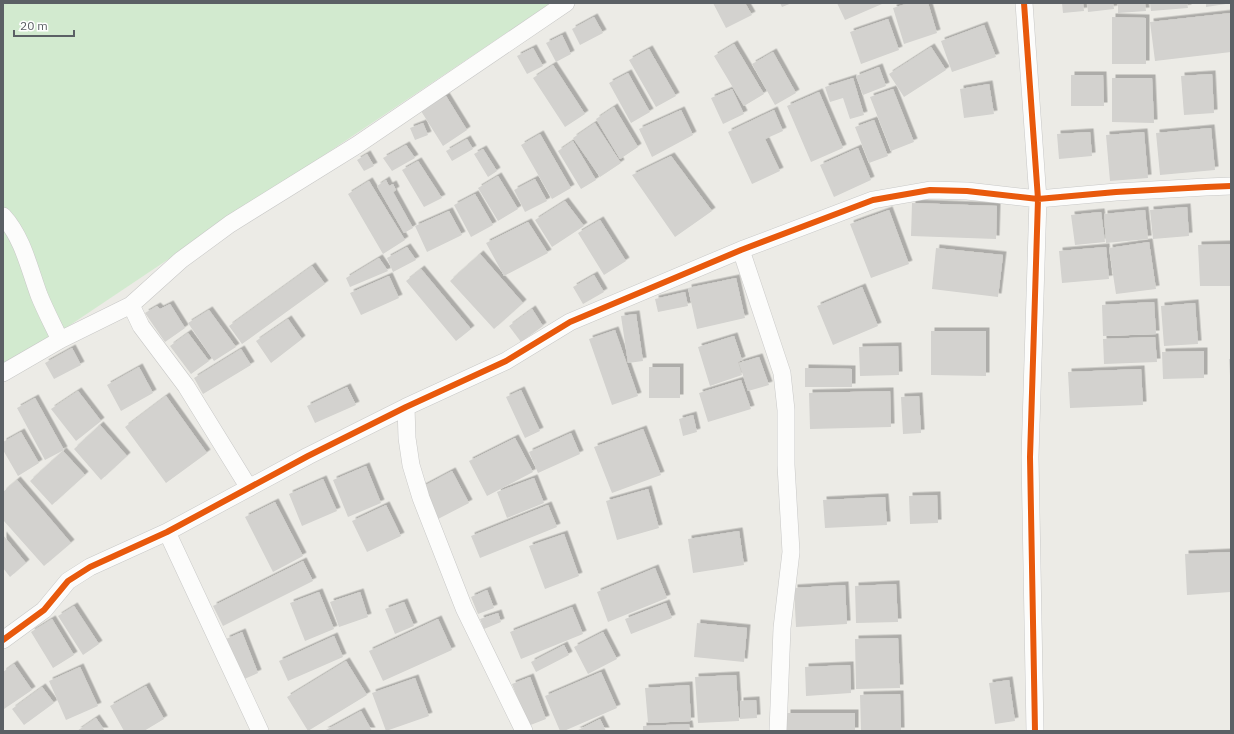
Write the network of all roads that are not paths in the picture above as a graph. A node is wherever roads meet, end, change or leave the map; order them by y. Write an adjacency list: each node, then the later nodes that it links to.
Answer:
1 (566, 3): 7 (street)
2 (1024, 3): 4 (street)
3 (1231, 186): 4 (street)
4 (1038, 199): 6 (street); 17 (street)
5 (3, 216): 8 (street)
6 (741, 250): 10 (street); 16 (street)
7 (131, 305): 8 (street); 11 (street)
8 (60, 340): 9 (street)
9 (3, 373)
10 (406, 407): 11 (street); 15 (street)
11 (249, 488): 12 (street)
12 (167, 532): 13 (street); 14 (street)
13 (3, 640)
14 (260, 731)
15 (524, 731)
16 (778, 731)
17 (1035, 731)

